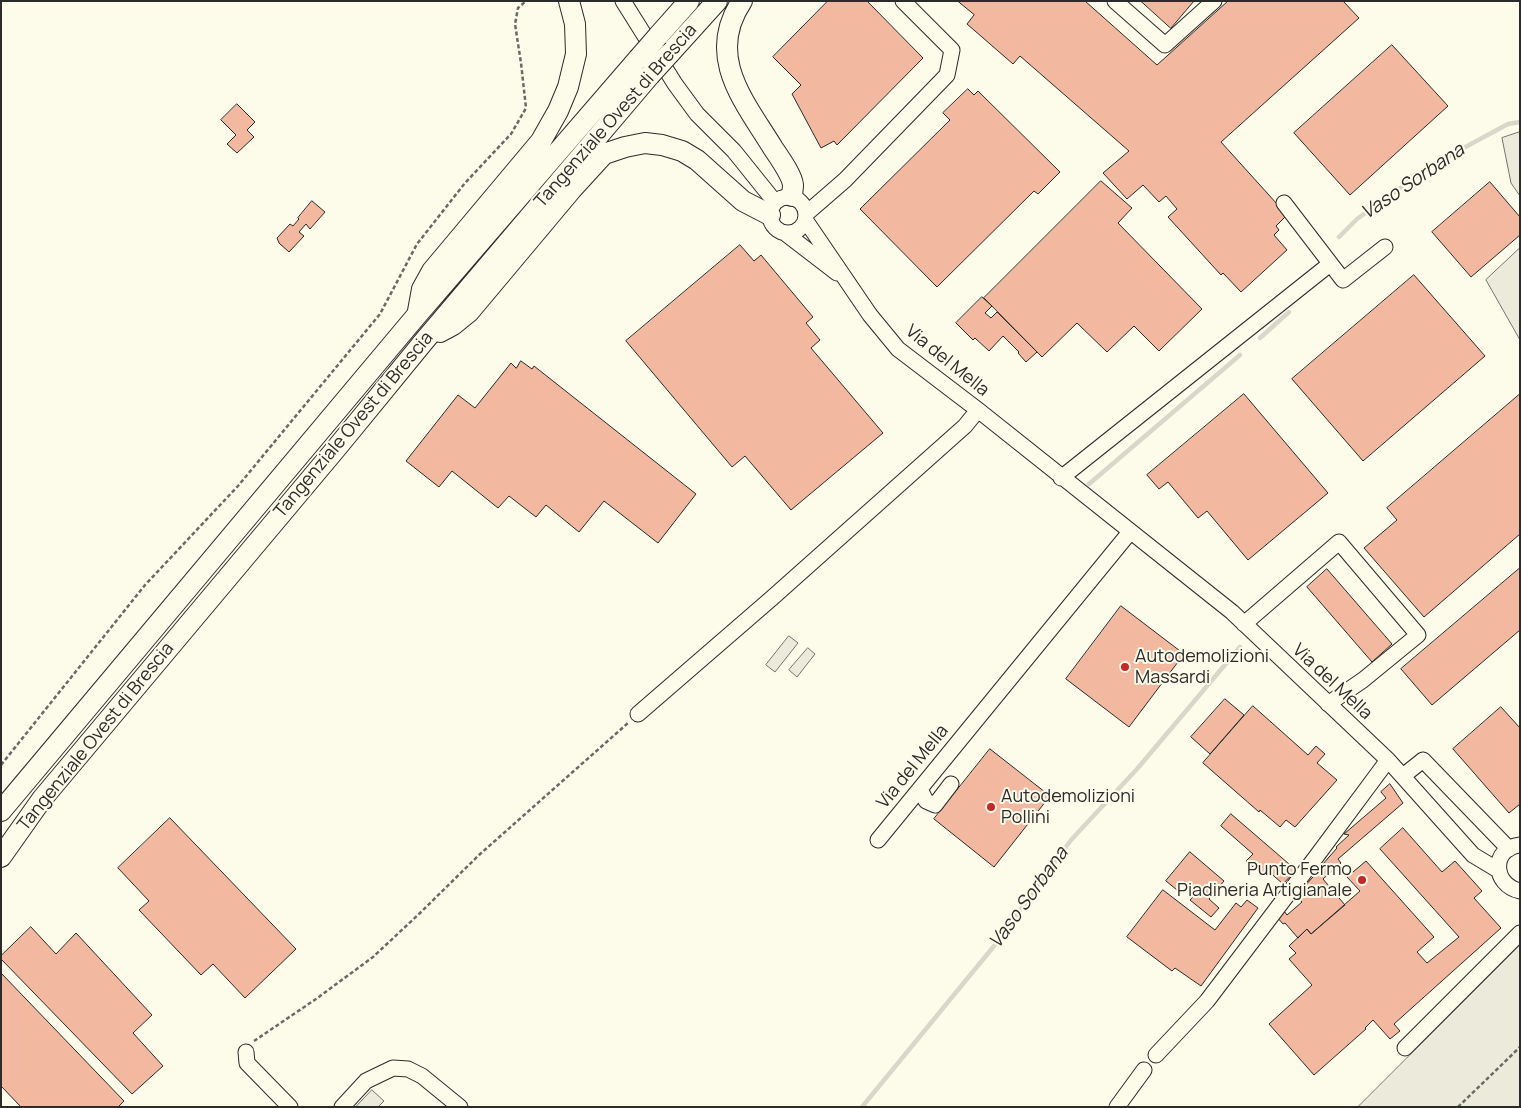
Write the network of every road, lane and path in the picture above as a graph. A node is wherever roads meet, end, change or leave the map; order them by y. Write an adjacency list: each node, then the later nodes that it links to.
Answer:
1 (526, 1): 25 (path)
2 (569, 1): 16 (main road)
3 (623, 1): 11 (street, Via del Mella)
4 (689, 1): 16 (main road, Tangenziale Ovest di Brescia, bridge)
5 (716, 1): 17 (main road, Tangenziale Ovest di Brescia, bridge)
6 (742, 1): 11 (main road)
7 (903, 1): 11 (street)
8 (1115, 1): 9 (street)
9 (1214, 1)
10 (1284, 203): 14 (street)
11 (792, 208): 12 (street); 12 (street, Via del Mella); 15 (street, Via del Mella); 17 (main road)
12 (785, 233): 15 (street, Via del Mella)
13 (1385, 246): 14 (street)
14 (1330, 264): 19 (street)
15 (848, 281): 18 (street, Via del Mella)
16 (417, 316): 29 (main road, Tangenziale Ovest di Brescia)
17 (425, 340): 32 (main road, Tangenziale Ovest di Brescia)
18 (978, 410): 19 (street, Via del Mella); 23 (street)
19 (1061, 478): 20 (street, Via del Mella)
20 (1130, 532): 21 (street, Via del Mella); 28 (street, Via del Mella)
21 (1244, 624): 22 (street, Via del Mella); 22 (street)
22 (1328, 704): 24 (street, Via del Mella)
23 (638, 714): 38 (path)
24 (1388, 760): 26 (street, Via del Mella); 39 (street)
25 (1, 765)
26 (1403, 776): 31 (street); 33 (street, Via del Mella)
27 (951, 784): 28 (street)
28 (920, 789): 30 (street, Via del Mella)
29 (1, 811)
30 (878, 840)
31 (1514, 847): 33 (street)
32 (1, 857)
33 (1498, 870): 34 (street, Via del Mella)
34 (1520, 891)
35 (1520, 933): 37 (street)
36 (1520, 1047): 45 (path)
37 (1405, 1048)
38 (246, 1052): 41 (street)
39 (1156, 1055)
40 (1144, 1070): 44 (street)
41 (290, 1107)
42 (342, 1107): 43 (street)
43 (460, 1107)
44 (1117, 1107)
45 (1458, 1107)

